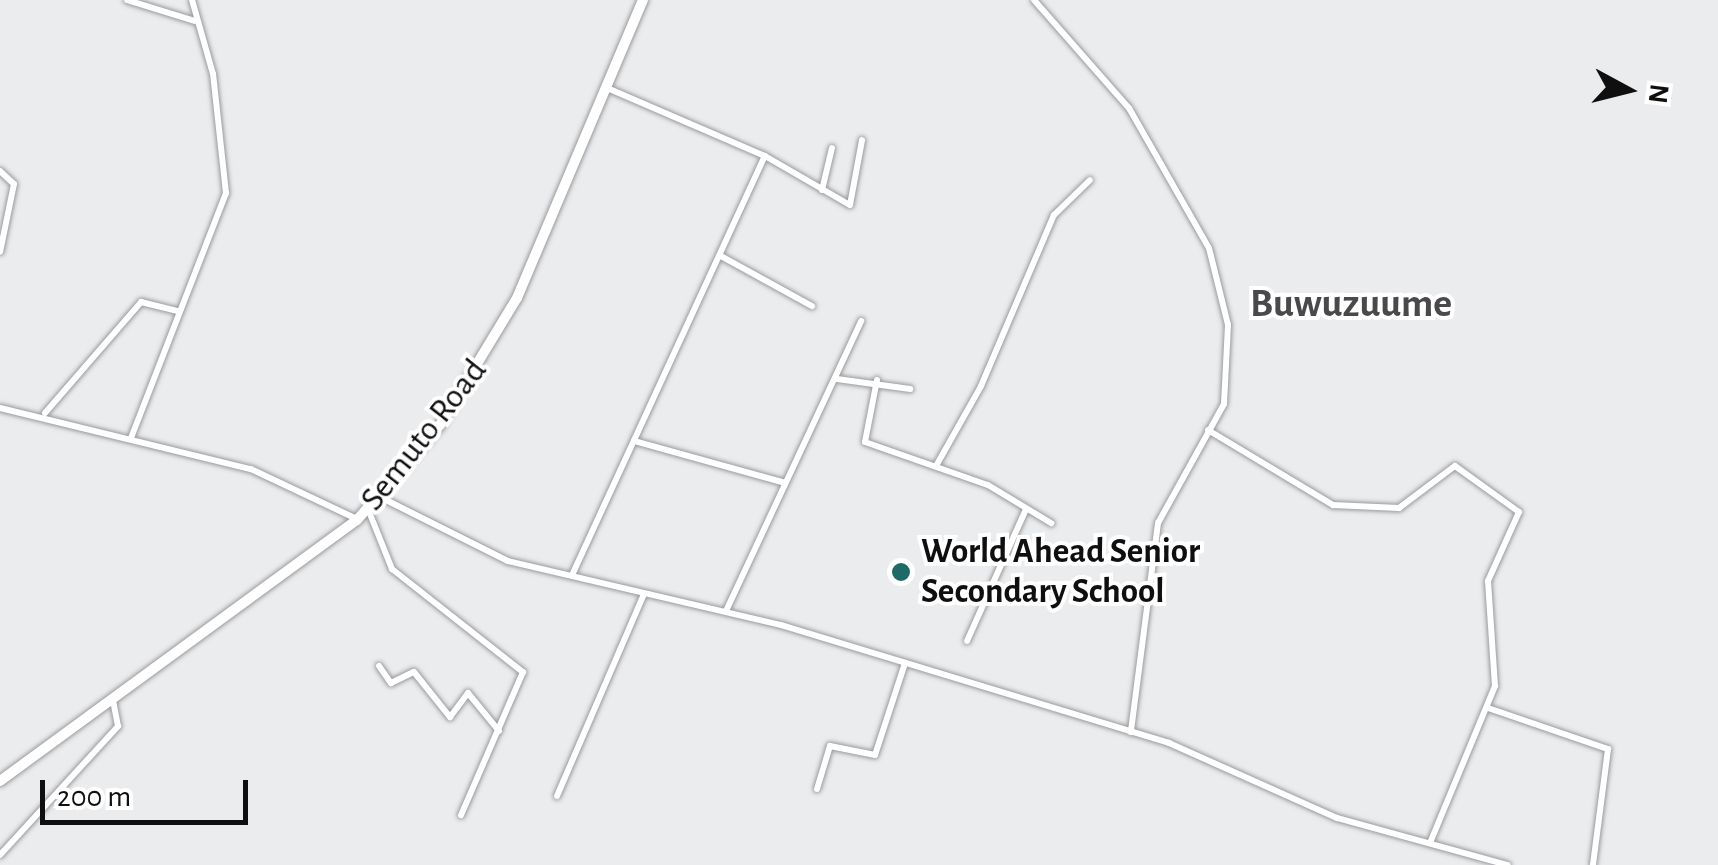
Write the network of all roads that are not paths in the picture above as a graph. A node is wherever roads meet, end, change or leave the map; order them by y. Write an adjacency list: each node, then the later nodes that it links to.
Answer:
1 (127, 0): 5 (street)
2 (192, 0): 5 (street)
3 (643, 0): 6 (main road, Semuto Road)
4 (1034, 0): 23 (street)
5 (195, 21): 16 (street)
6 (607, 88): 9 (street); 28 (main road, Semuto Road)
7 (862, 140): 12 (street)
8 (832, 148): 12 (street)
9 (765, 156): 12 (street); 14 (street)
10 (0, 171): 13 (street)
11 (1090, 180): 26 (street)
12 (822, 190)
13 (0, 252)
14 (721, 256): 15 (street); 25 (street)
15 (812, 306)
16 (178, 311): 22 (street); 24 (street)
17 (862, 321): 18 (street)
18 (836, 379): 19 (street); 27 (street)
19 (877, 380): 20 (street); 26 (street)
20 (910, 389)
21 (0, 408): 22 (street)
22 (44, 414): 24 (street)
23 (1208, 430): 40 (street); 42 (street)
24 (131, 438): 31 (street)
25 (634, 441): 27 (street); 33 (street)
26 (936, 466): 30 (street)
27 (785, 483): 35 (street)
28 (380, 497): 29 (main road, Semuto Road); 33 (street)
29 (368, 509): 31 (main road, Semuto Road); 41 (street)
30 (1026, 509): 32 (street); 36 (street)
31 (357, 520): 39 (main road, Semuto Road)
32 (1050, 523)
33 (572, 573): 34 (street)
34 (644, 594): 35 (street); 45 (street)
35 (726, 611): 37 (street)
36 (967, 641)
37 (905, 663): 42 (street); 44 (street)
38 (380, 666): 41 (street)
39 (113, 701): 43 (main road, Semuto Road); 48 (street)
40 (1488, 708): 47 (street); 50 (street)
41 (499, 731): 46 (street)
42 (1131, 732): 47 (street)
43 (0, 781)
44 (818, 788)
45 (557, 796)
46 (461, 815)
47 (1430, 843): 49 (street)
48 (0, 854)
49 (1504, 865)
50 (1593, 865)

